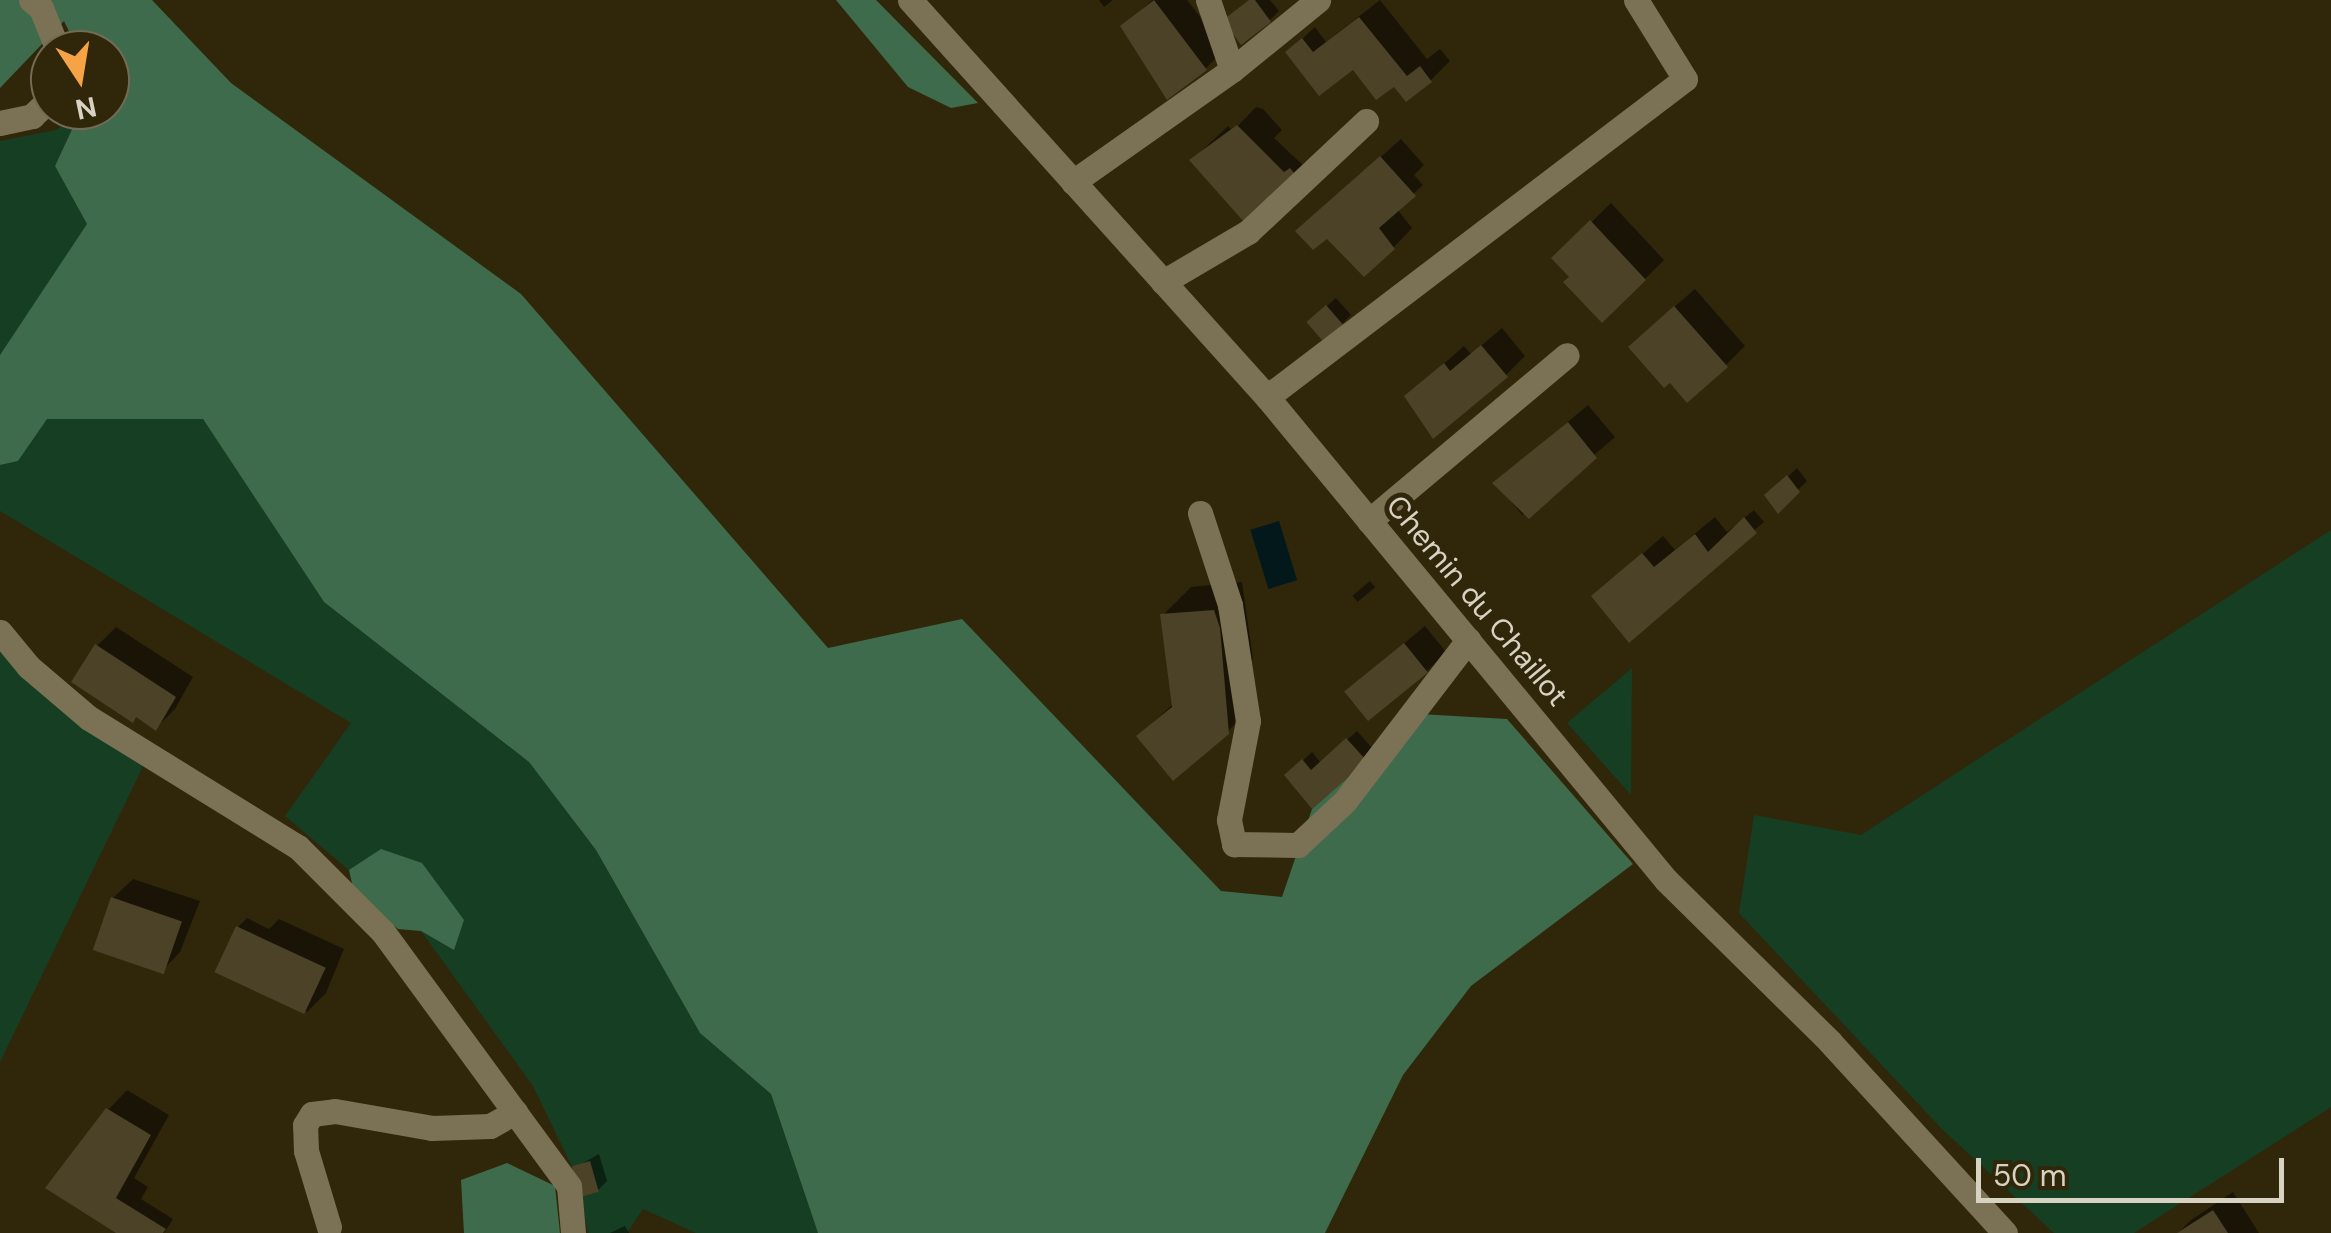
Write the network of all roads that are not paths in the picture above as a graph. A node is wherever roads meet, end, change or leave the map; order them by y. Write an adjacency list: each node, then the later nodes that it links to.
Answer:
1 (32, 0): 6 (street)
2 (910, 0): 11 (street, Chemin du Chaillot)
3 (1208, 0): 7 (street)
4 (1318, 0): 7 (street)
5 (1636, 0): 14 (street)
6 (50, 30)
7 (1232, 70): 11 (street)
8 (30, 116): 10 (street)
9 (1366, 121): 12 (street)
10 (0, 123)
11 (1073, 182): 12 (street, Chemin du Chaillot)
12 (1163, 282): 14 (street, Chemin du Chaillot)
13 (1566, 355): 16 (street)
14 (1266, 398): 16 (street, Chemin du Chaillot)
15 (1200, 513): 18 (street)
16 (1369, 521): 18 (street, Chemin du Chaillot)
17 (0, 632): 19 (street)
18 (1468, 640): 22 (street, Chemin du Chaillot)
19 (515, 1112): 20 (street); 21 (street)
20 (329, 1228)
21 (573, 1233)
22 (2006, 1233)

